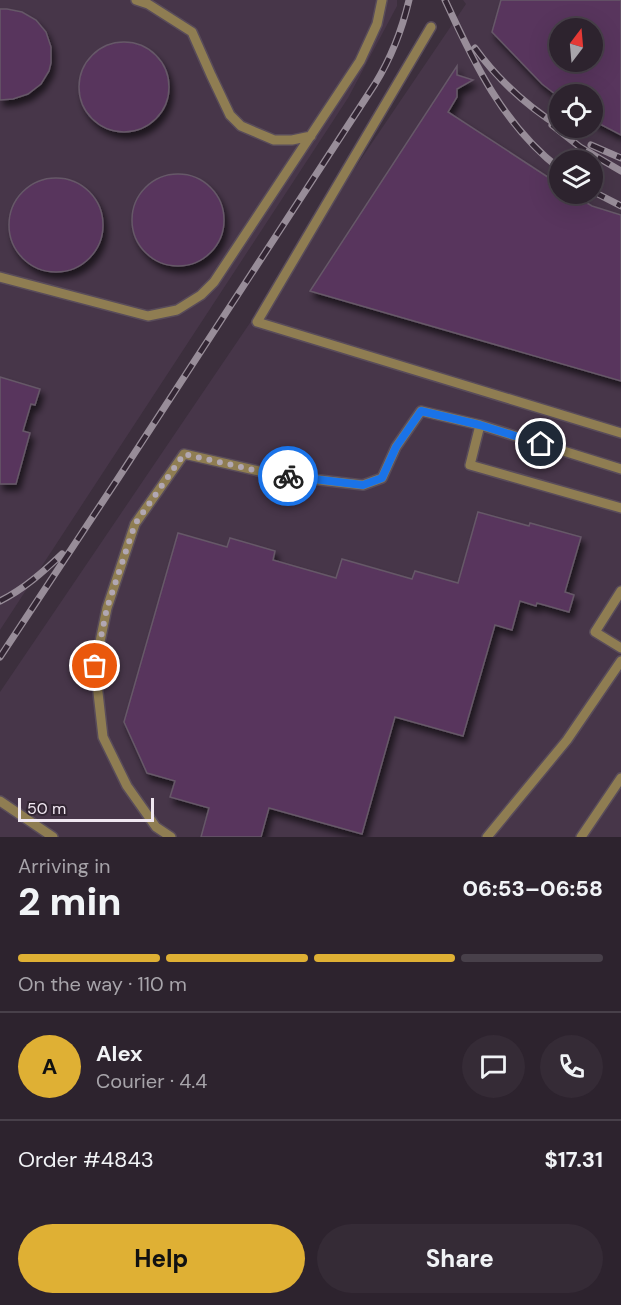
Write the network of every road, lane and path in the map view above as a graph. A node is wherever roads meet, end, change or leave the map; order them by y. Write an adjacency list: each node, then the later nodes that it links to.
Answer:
1 (136, 0): 4 (lane)
2 (382, 0): 4 (lane)
3 (431, 27): 7 (lane)
4 (311, 136): 5 (lane)
5 (0, 277)
6 (480, 425): 8 (lane); 9 (lane); 16 (lane)
7 (621, 433)
8 (621, 470)
9 (621, 508)
10 (621, 591): 11 (lane)
11 (621, 648)
12 (621, 661): 17 (lane)
13 (621, 778): 18 (lane)
14 (0, 801): 15 (lane)
15 (53, 837)
16 (171, 837)
17 (487, 837)
18 (581, 837)

